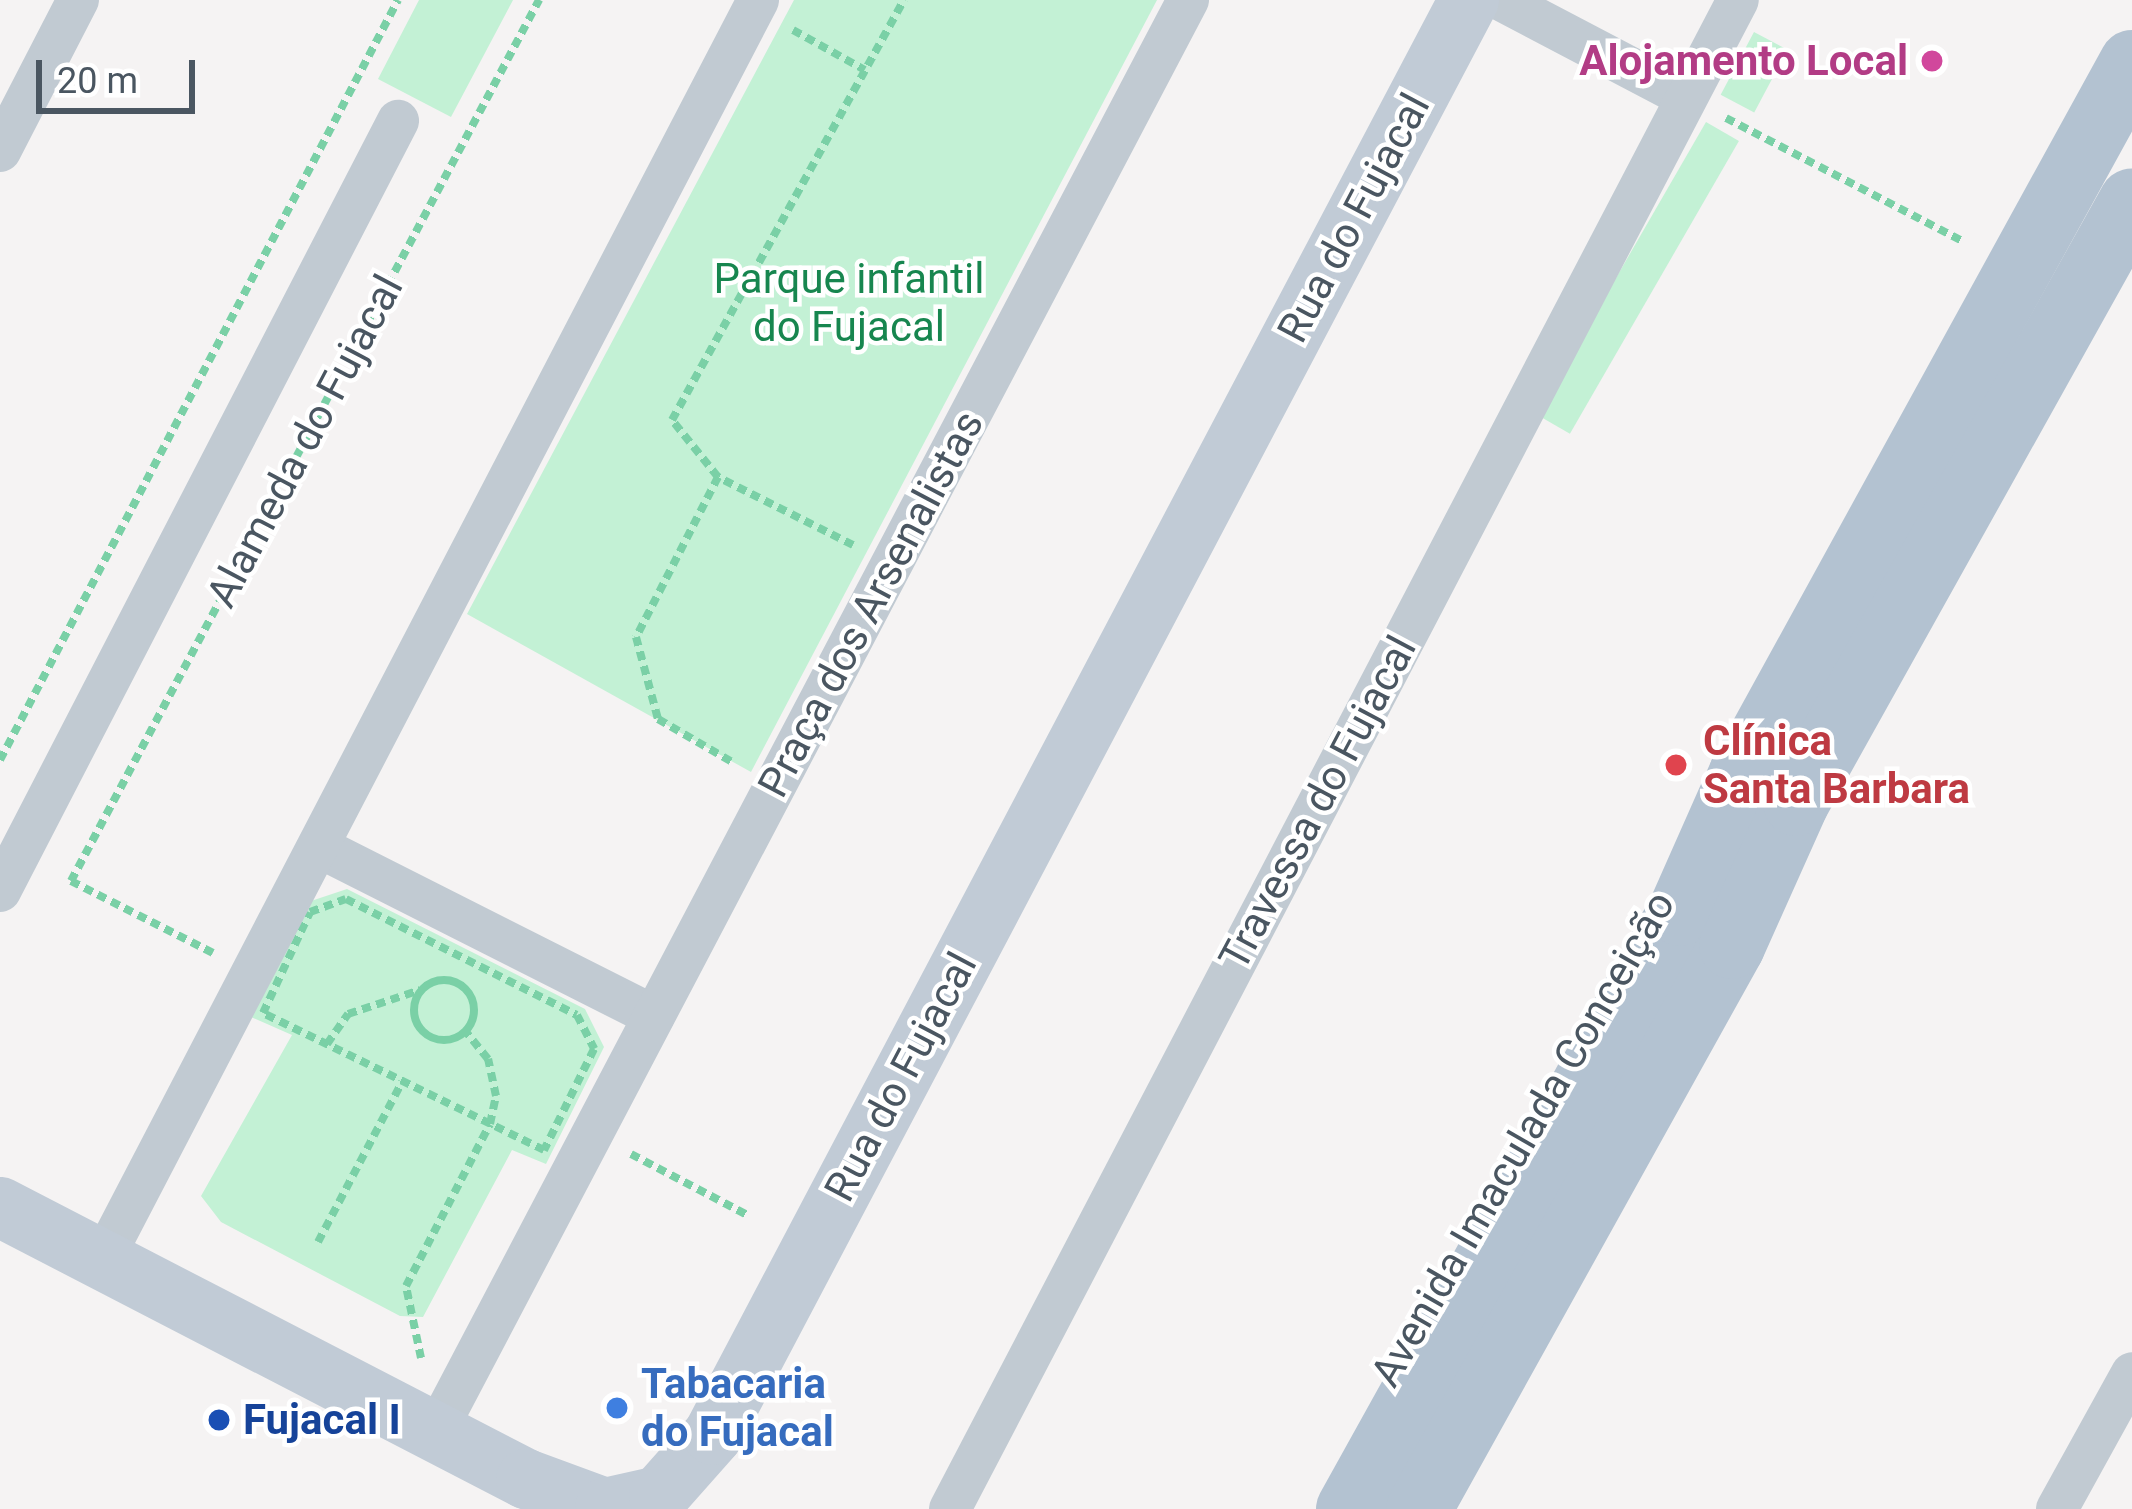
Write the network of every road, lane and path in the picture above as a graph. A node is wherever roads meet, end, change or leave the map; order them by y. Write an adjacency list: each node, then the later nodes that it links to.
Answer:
1 (77, 0): 14 (street)
2 (398, 0): 19 (path)
3 (539, 0): 24 (path, Alameda do Fujacal)
4 (904, 0): 11 (path)
5 (1189, 0): 18 (street, Praça dos Arsenalistas)
6 (1469, 0): 40 (main road, Rua do Fujacal)
7 (1501, 0): 12 (street)
8 (1738, 0): 12 (street, Travessa do Fujacal)
9 (755, 4): 11 (path); 22 (street)
10 (2132, 64): 21 (main road, Avenida Imaculada Conceição)
11 (865, 70): 17 (path)
12 (1686, 97): 16 (path); 41 (street, Travessa do Fujacal)
13 (398, 121): 23 (street, Alameda do Fujacal)
14 (0, 151)
15 (2132, 201): 21 (main road, Avenida Imaculada Conceição)
16 (1964, 242)
17 (718, 477): 18 (path); 20 (path)
18 (892, 564): 27 (street, Praça dos Arsenalistas)
19 (0, 760)
20 (738, 766)
21 (1769, 788): 42 (main road, Avenida Imaculada Conceição); 43 (main road, Avenida Imaculada Conceição); 44 (main road, Avenida Imaculada Conceição); 45 (main road, Avenida Imaculada Conceição)
22 (319, 848): 25 (street); 27 (street)
23 (9, 873): 24 (path)
24 (71, 881): 25 (path)
25 (253, 973): 36 (street)
26 (422, 990): 28 (path); 28 (path); 29 (path)
27 (654, 1016): 32 (street, Praça dos Arsenalistas)
28 (465, 1031): 31 (path)
29 (327, 1044): 30 (path); 31 (path)
30 (402, 1082): 31 (path); 35 (path)
31 (490, 1124): 37 (path)
32 (592, 1134): 34 (path); 39 (street, Praça dos Arsenalistas)
33 (0, 1207): 36 (main road, Rua do Fujacal)
34 (747, 1215)
35 (318, 1242)
36 (103, 1259): 39 (main road, Rua do Fujacal)
37 (421, 1358)
38 (2132, 1373): 46 (street)
39 (434, 1435): 40 (main road, Rua do Fujacal)
40 (667, 1503)
41 (950, 1509)
42 (1311, 1509)
43 (1349, 1509)
44 (1385, 1509)
45 (1419, 1509)
46 (2056, 1509)

